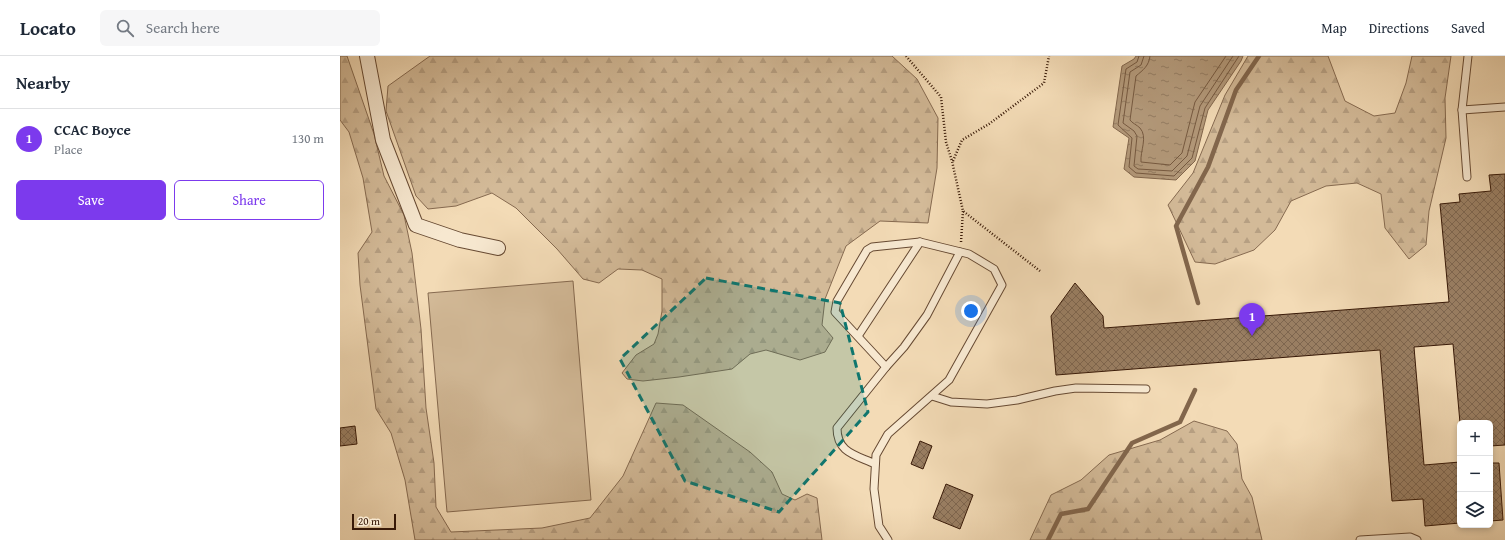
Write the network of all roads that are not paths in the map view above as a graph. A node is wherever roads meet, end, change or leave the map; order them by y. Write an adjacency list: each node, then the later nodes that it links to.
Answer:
1 (367, 56): 7 (street)
2 (1468, 56): 4 (lane)
3 (1505, 107): 4 (lane)
4 (1462, 110): 5 (lane)
5 (1467, 177)
6 (920, 242): 8 (lane); 9 (lane); 9 (lane)
7 (498, 248)
8 (960, 252): 10 (lane); 12 (lane)
9 (858, 336): 10 (lane)
10 (886, 367): 13 (lane)
11 (1146, 389): 12 (lane)
12 (932, 396): 13 (lane)
13 (876, 464): 14 (lane)
14 (888, 540)
15 (1360, 540): 16 (lane)
16 (1417, 540)

